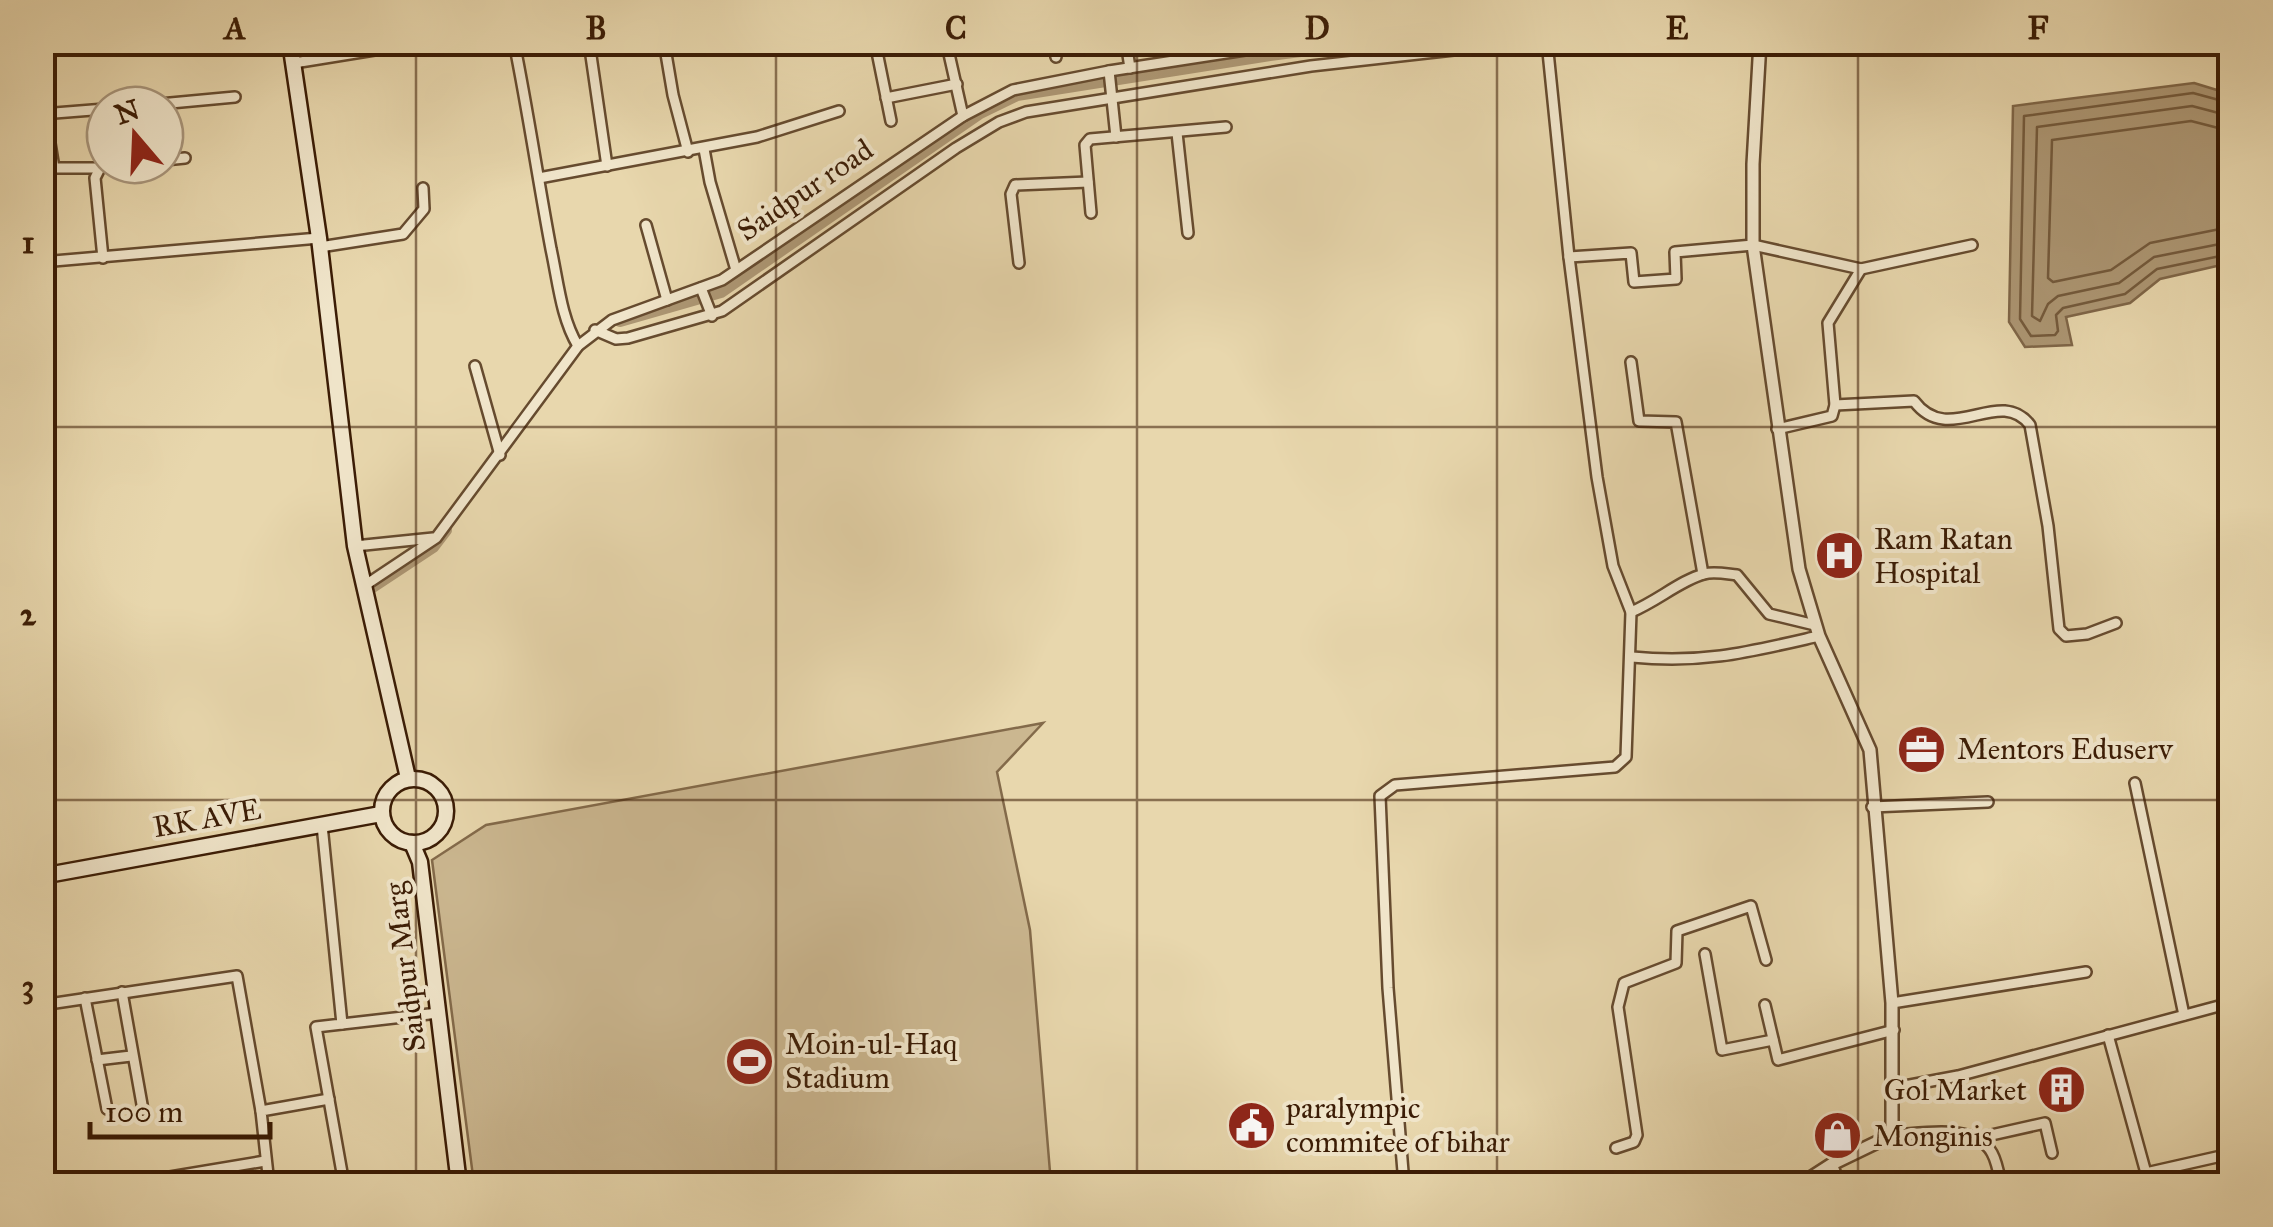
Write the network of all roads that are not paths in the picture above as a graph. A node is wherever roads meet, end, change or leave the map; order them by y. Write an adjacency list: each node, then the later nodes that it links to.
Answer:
1 (290, 42): 15 (main road)
2 (424, 42): 15 (street)
3 (514, 42): 37 (street)
4 (590, 42): 35 (street)
5 (664, 42): 34 (street)
6 (875, 42): 21 (street)
7 (1053, 42): 14 (street)
8 (1126, 42): 16 (street)
9 (1297, 42): 16 (street, Saidpur road)
10 (1524, 42): 19 (street)
11 (1546, 42): 47 (street)
12 (1760, 42): 45 (street)
13 (947, 45): 18 (street)
14 (1056, 57)
15 (294, 63): 44 (main road)
16 (1130, 68): 17 (street, Saidpur road)
17 (1109, 74): 19 (street); 23 (street, Saidpur road)
18 (956, 84): 21 (street); 27 (street)
19 (1112, 96): 28 (street); 32 (street)
20 (234, 97): 22 (street)
21 (886, 98): 29 (street)
22 (185, 102)
23 (991, 102): 27 (street, Saidpur road); 28 (street)
24 (85, 110): 26 (street)
25 (839, 112): 33 (street)
26 (44, 114): 36 (street)
27 (963, 116): 52 (street, Saidpur road)
28 (998, 119): 55 (street)
29 (891, 121)
30 (1226, 127): 31 (street)
31 (1177, 132): 32 (street); 43 (street)
32 (1116, 137): 38 (street)
33 (704, 149): 34 (street); 52 (street)
34 (688, 152): 35 (street)
35 (607, 166): 37 (street)
36 (85, 167)
37 (538, 178): 57 (street)
38 (1088, 182): 41 (street); 50 (street)
39 (96, 185): 48 (street)
40 (423, 188): 44 (street)
41 (1090, 213)
42 (646, 224): 54 (street)
43 (1188, 233)
44 (320, 243): 48 (street); 64 (main road)
45 (1753, 245): 47 (street); 51 (street); 61 (street)
46 (1972, 245): 51 (street)
47 (1569, 257): 67 (street)
48 (103, 258): 49 (street)
49 (42, 262)
50 (1019, 263)
51 (1861, 268): 60 (street)
52 (736, 270): 53 (street, Saidpur road)
53 (702, 291): 54 (street, Saidpur road); 55 (street)
54 (668, 300): 56 (street, Saidpur road)
55 (711, 312): 56 (street)
56 (595, 330): 57 (street, Saidpur road)
57 (578, 346): 62 (street, Saidpur road)
58 (1631, 362): 65 (street)
59 (475, 366): 62 (street)
60 (1834, 405): 61 (street); 68 (street)
61 (1777, 428): 69 (street)
62 (500, 454): 63 (street, Saidpur road)
63 (436, 538): 64 (street); 66 (street, Saidpur road)
64 (355, 546): 66 (main road)
65 (1703, 574): 67 (street); 69 (street)
66 (364, 586): 71 (main road)
67 (1631, 612): 70 (street)
68 (2116, 623)
69 (1817, 630): 70 (street); 74 (street)
70 (1632, 657): 115 (street)
71 (408, 778): 75 (main road); 77 (main road)
72 (2135, 782): 91 (street)
73 (1988, 802): 74 (street)
74 (1872, 807): 86 (street)
75 (381, 814): 76 (main road, RK AVE); 78 (main road)
76 (322, 825): 80 (main road, RK AVE); 92 (street)
77 (429, 839): 78 (main road); 79 (main road)
78 (412, 843): 79 (main road)
79 (420, 862): 90 (main road, Saidpur Marg)
80 (42, 876)
81 (1705, 954): 95 (street)
82 (1766, 960): 105 (street)
83 (2086, 972): 86 (street)
84 (122, 992): 85 (street); 96 (street); 102 (street)
85 (85, 998): 88 (street); 97 (street)
86 (1892, 1003): 93 (street)
87 (2230, 1003): 91 (street)
88 (42, 1005)
89 (1765, 1005): 95 (street)
90 (438, 1013): 92 (street); 114 (main road, Saidpur Marg)
91 (2184, 1015): 94 (street)
92 (342, 1024): 99 (street)
93 (1894, 1030): 95 (street); 98 (street)
94 (2108, 1035): 98 (street); 110 (street)
95 (1773, 1040)
96 (131, 1056): 97 (street); 101 (street)
97 (97, 1060): 100 (street)
98 (1894, 1088): 103 (street)
99 (329, 1100): 102 (street); 113 (street)
100 (107, 1109)
101 (143, 1110)
102 (261, 1112): 108 (street)
103 (1892, 1135): 104 (street); 109 (street)
104 (1975, 1139): 106 (street); 118 (street)
105 (1616, 1148)
106 (2052, 1153)
107 (2230, 1154): 110 (street)
108 (265, 1162): 111 (street); 112 (street)
109 (1832, 1164): 116 (street); 117 (street)
110 (2146, 1173): 119 (street)
111 (128, 1184)
112 (269, 1184)
113 (344, 1184)
114 (458, 1184)
115 (1404, 1184)
116 (1801, 1184)
117 (1840, 1184)
118 (2001, 1184)
119 (2150, 1184)

